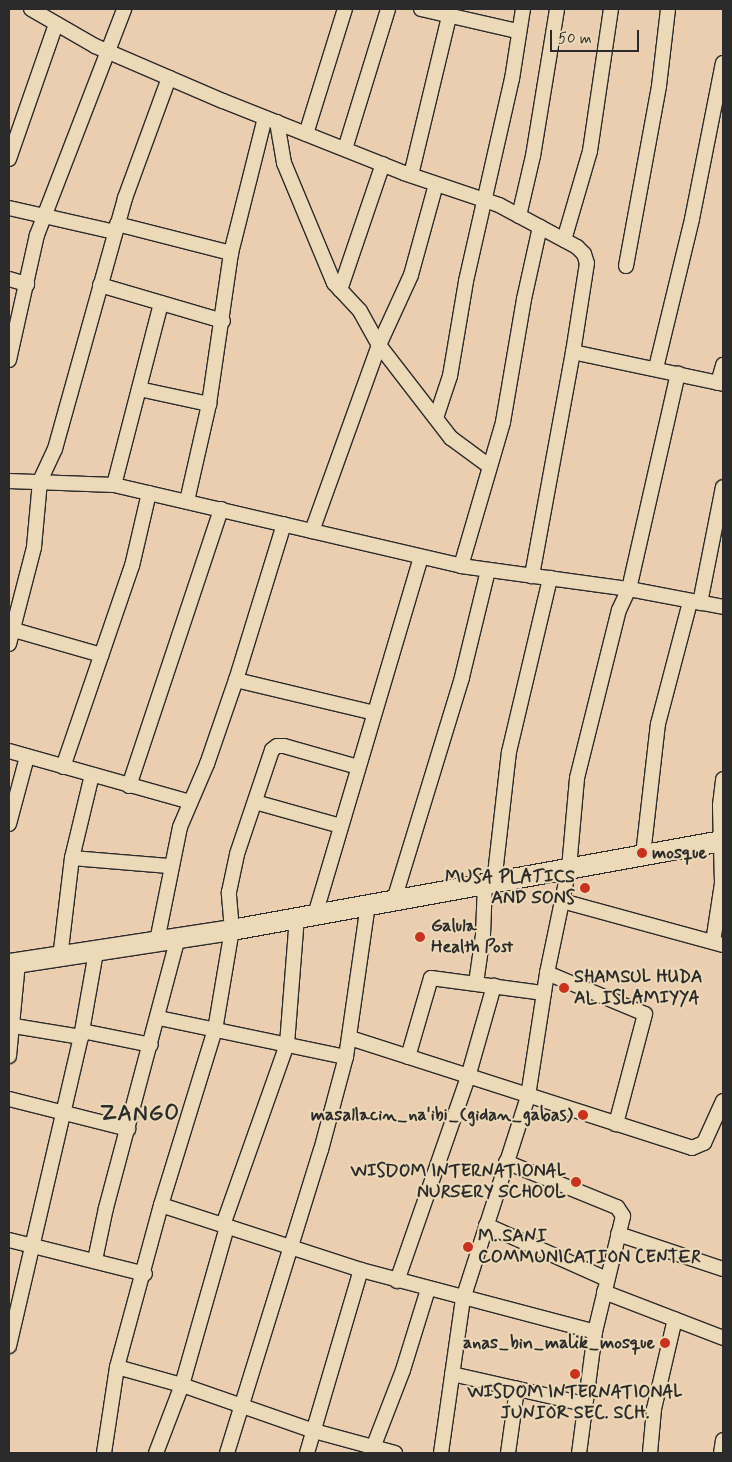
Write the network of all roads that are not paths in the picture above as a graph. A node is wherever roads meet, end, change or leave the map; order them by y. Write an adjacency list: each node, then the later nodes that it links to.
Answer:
1 (31, 9): 10 (street)
2 (124, 9): 14 (street)
3 (345, 9): 19 (street)
4 (388, 9): 20 (street)
5 (421, 9): 11 (street)
6 (523, 9): 13 (street)
7 (557, 9): 27 (street)
8 (611, 9): 31 (street)
9 (668, 9): 33 (street)
10 (46, 12): 12 (street)
11 (449, 17): 13 (street); 23 (street)
12 (56, 24): 14 (street); 21 (street)
13 (517, 31): 25 (street)
14 (109, 52): 16 (street); 28 (street)
15 (723, 63): 17 (street)
16 (169, 78): 18 (street); 30 (street)
17 (720, 100): 44 (street)
18 (271, 120): 19 (street); 32 (street); 37 (street)
19 (306, 134): 20 (street)
20 (345, 150): 22 (street)
21 (9, 159)
22 (383, 164): 23 (street); 37 (street)
23 (411, 175): 24 (street)
24 (436, 184): 25 (street); 40 (street)
25 (485, 200): 27 (street); 49 (street)
26 (9, 208): 28 (street)
27 (519, 216): 29 (street)
28 (46, 217): 30 (street); 35 (street)
29 (540, 227): 31 (street); 50 (street)
30 (116, 228): 32 (street); 36 (street)
31 (564, 240): 41 (street)
32 (231, 253): 39 (street)
33 (626, 266)
34 (9, 279): 35 (street)
35 (27, 284): 42 (street)
36 (100, 285): 38 (street); 52 (street)
37 (340, 290): 40 (street)
38 (161, 303): 39 (street); 47 (street)
39 (223, 321): 48 (street)
40 (379, 345): 49 (street); 59 (street)
41 (573, 352): 44 (street); 63 (street)
42 (9, 360)
43 (723, 365): 46 (street)
44 (656, 368): 45 (street)
45 (678, 373): 46 (street); 65 (street)
46 (721, 383)
47 (139, 389): 48 (street); 53 (street)
48 (209, 404): 56 (street)
49 (436, 418): 50 (street)
50 (488, 466): 61 (street)
51 (9, 481): 52 (street)
52 (40, 481): 53 (street); 68 (street)
53 (114, 485): 55 (street)
54 (723, 487): 66 (street)
55 (149, 494): 56 (street); 70 (street)
56 (187, 501): 57 (street)
57 (221, 509): 58 (street); 79 (street)
58 (284, 524): 59 (street); 71 (street)
59 (312, 531): 60 (street)
60 (421, 557): 61 (street); 72 (street)
61 (461, 566): 62 (street)
62 (488, 570): 63 (street); 90 (street)
63 (532, 576): 64 (street)
64 (550, 578): 65 (street); 89 (street)
65 (629, 589): 66 (street); 88 (street)
66 (695, 602): 67 (street); 85 (street)
67 (723, 607)
68 (14, 630): 69 (street); 70 (street)
69 (9, 644)
70 (101, 654): 76 (street)
71 (236, 680): 72 (street); 80 (street)
72 (374, 713): 75 (street)
73 (9, 751): 74 (street)
74 (28, 757): 76 (street); 82 (street)
75 (358, 766): 81 (street); 83 (street)
76 (63, 767): 77 (street)
77 (92, 775): 79 (street); 86 (street)
78 (723, 779): 84 (street)
79 (129, 786): 80 (street)
80 (190, 802): 87 (street)
81 (255, 802): 83 (street); 94 (street)
82 (9, 824)
83 (342, 826): 93 (street)
84 (721, 842): 85 (street); 97 (street)
85 (643, 855): 88 (street)
86 (72, 858): 87 (street); 99 (street)
87 (169, 866): 96 (street)
88 (569, 868): 89 (street); 91 (street)
89 (490, 884): 90 (street); 102 (street)
90 (394, 900): 92 (street)
91 (562, 901): 97 (street); 101 (street)
92 (368, 905): 93 (street); 109 (street)
93 (306, 917): 94 (street); 110 (street)
94 (232, 930): 95 (street); 107 (street)
95 (178, 938): 96 (street); 105 (street)
96 (157, 941): 98 (street)
97 (718, 943)
98 (96, 952): 99 (street); 108 (street)
99 (60, 958): 100 (street)
100 (14, 963): 106 (street)
101 (547, 973): 104 (street); 120 (street)
102 (476, 983): 103 (street); 114 (street)
103 (494, 986): 104 (street); 115 (street)
104 (544, 992): 116 (street)
105 (159, 1018): 107 (street); 111 (street)
106 (14, 1026): 108 (street); 112 (street)
107 (215, 1030): 110 (street); 123 (street)
108 (82, 1034): 111 (street); 119 (street)
109 (350, 1038): 113 (street); 114 (street)
110 (287, 1044): 113 (street); 125 (street)
111 (151, 1045): 121 (street)
112 (9, 1056)
113 (346, 1057): 129 (street)
114 (408, 1057): 115 (street)
115 (468, 1077): 116 (street); 134 (street)
116 (528, 1096): 120 (street); 122 (street)
117 (9, 1099): 119 (street)
118 (723, 1104): 120 (street)
119 (62, 1111): 121 (street); 128 (street)
120 (616, 1124)
121 (128, 1129): 130 (street)
122 (506, 1162): 124 (street); 126 (street)
123 (161, 1205): 125 (street); 133 (street)
124 (486, 1225): 135 (street); 137 (street)
125 (225, 1226): 129 (street); 144 (street)
126 (618, 1234): 131 (street); 135 (street)
127 (9, 1240): 128 (street)
128 (32, 1244): 130 (street); 141 (street)
129 (290, 1248): 132 (street); 147 (street)
130 (95, 1260): 133 (street)
131 (723, 1269)
132 (361, 1270): 134 (street); 148 (street)
133 (145, 1274): 142 (street)
134 (397, 1281): 136 (street)
135 (606, 1286): 138 (street); 139 (street)
136 (428, 1290): 137 (street); 150 (street)
137 (464, 1299): 139 (street); 143 (street)
138 (675, 1319): 140 (street); 159 (street)
139 (594, 1332): 146 (street)
140 (723, 1338)
141 (9, 1346)
142 (118, 1367): 144 (street); 151 (street)
143 (452, 1374): 145 (street); 156 (street)
144 (182, 1385): 147 (street); 152 (street)
145 (517, 1388): 146 (street); 157 (street)
146 (584, 1404): 158 (street)
147 (242, 1407): 148 (street); 153 (street)
148 (314, 1431): 150 (street); 154 (street)
149 (723, 1440): 160 (street)
150 (372, 1450): 155 (street)
151 (104, 1453)
152 (156, 1453)
153 (227, 1453)
154 (307, 1453)
155 (395, 1453)
156 (441, 1453)
157 (508, 1453)
158 (579, 1453)
159 (650, 1453)
160 (721, 1453)

